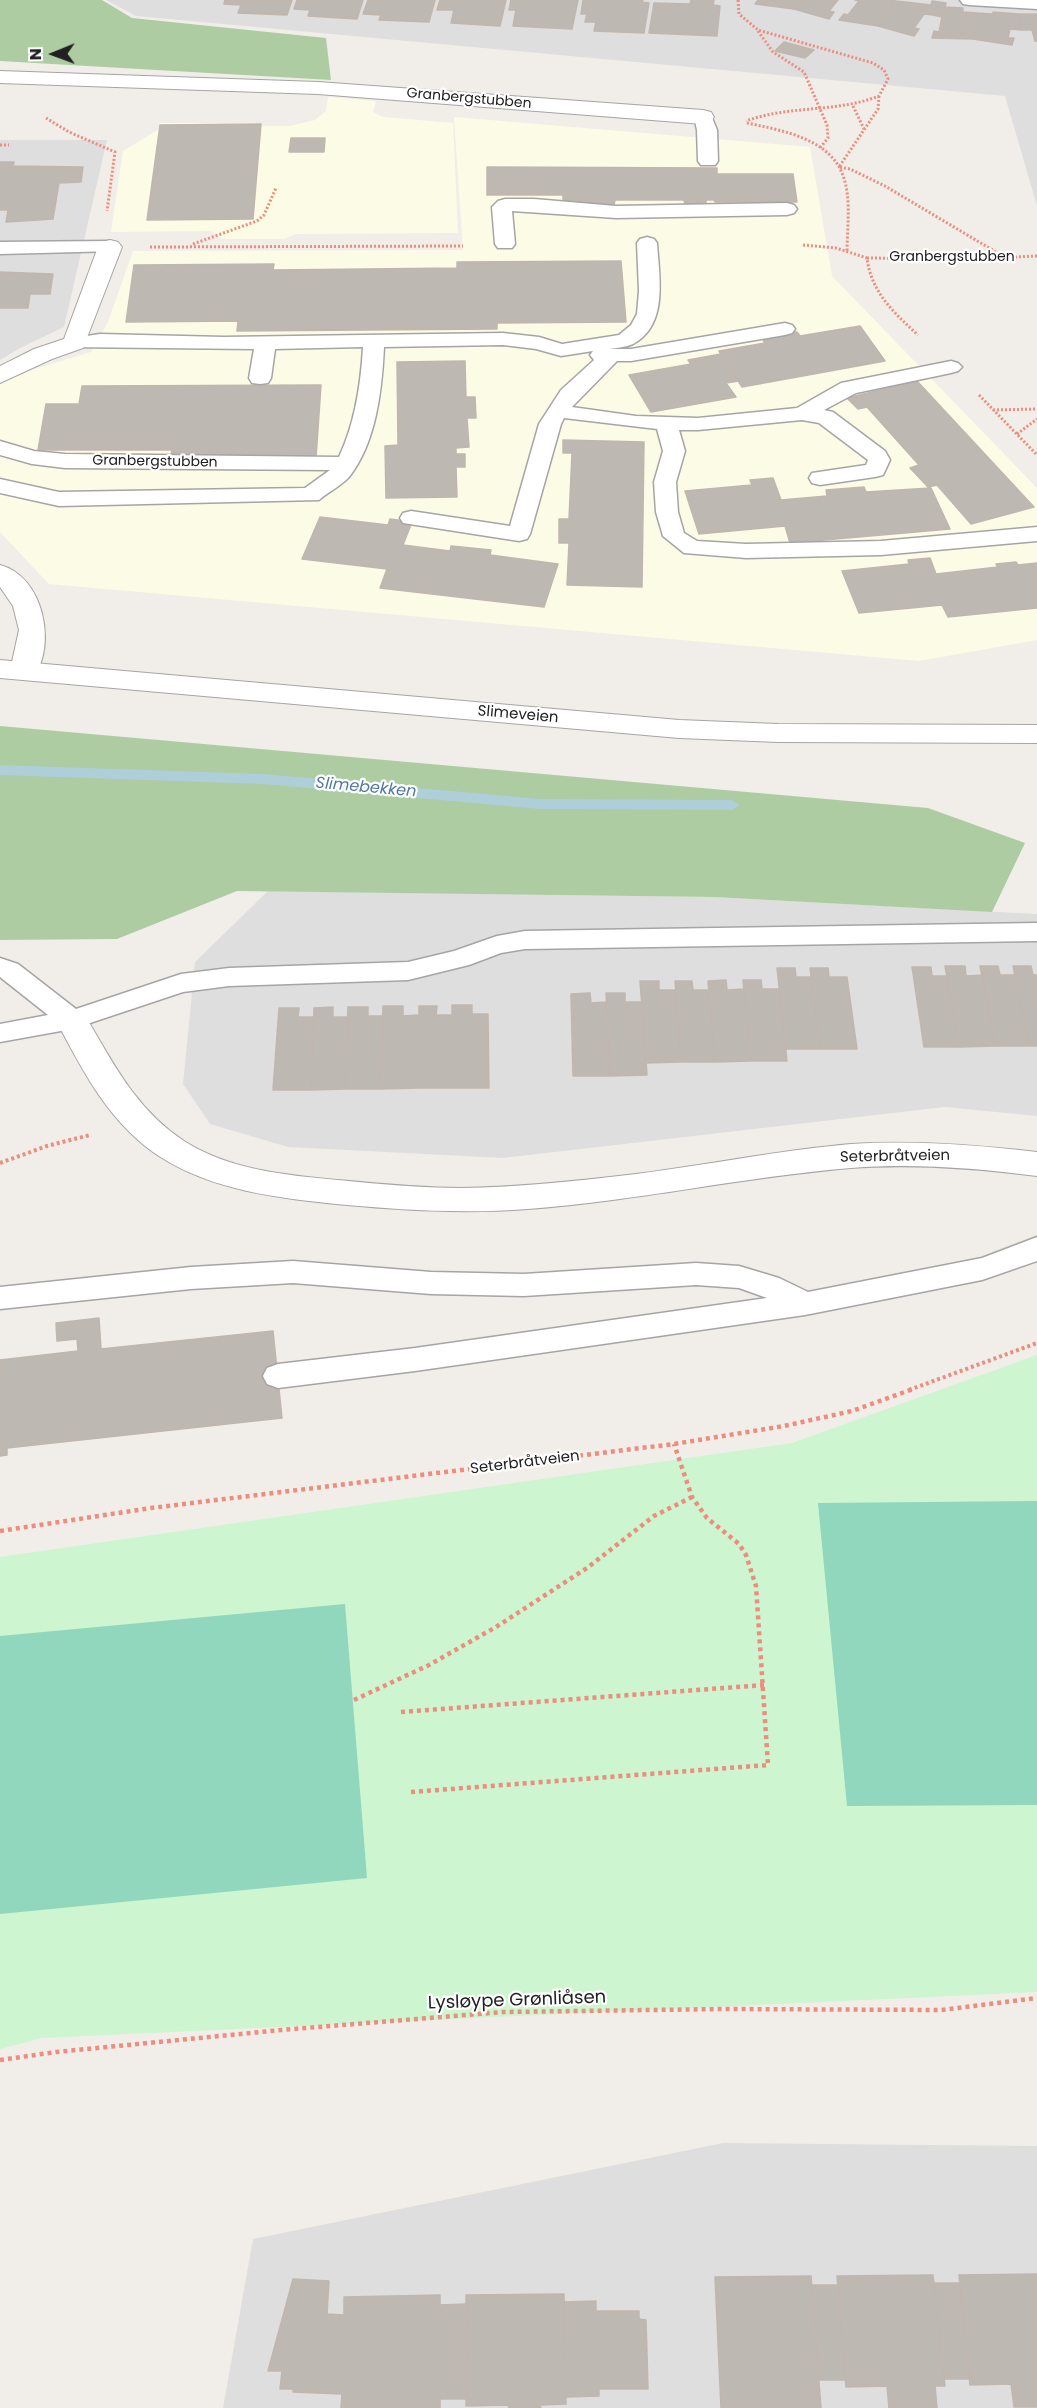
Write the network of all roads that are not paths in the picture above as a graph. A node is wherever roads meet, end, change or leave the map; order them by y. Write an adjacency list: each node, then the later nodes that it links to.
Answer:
1 (969, 0): 2 (lane)
2 (1037, 4)
3 (0, 77): 4 (street, Granbergstubben)
4 (703, 117): 5 (lane)
5 (708, 161)
6 (787, 209): 8 (lane)
7 (647, 243): 15 (lane)
8 (505, 244)
9 (106, 247): 10 (lane); 14 (street)
10 (0, 248)
11 (785, 329): 16 (lane)
12 (374, 340): 13 (lane); 15 (lane); 24 (lane)
13 (266, 342): 14 (lane); 19 (lane)
14 (74, 343): 18 (street)
15 (561, 350): 16 (lane)
16 (611, 355): 20 (lane)
17 (951, 367): 21 (lane)
18 (0, 376)
19 (260, 378)
20 (558, 411): 22 (lane); 27 (lane)
21 (802, 414): 22 (lane); 25 (lane)
22 (666, 423): 28 (lane)
23 (0, 448): 24 (lane, Granbergstubben)
24 (347, 464): 26 (lane)
25 (820, 478)
26 (0, 486)
27 (411, 518)
28 (1037, 534)
29 (0, 573): 30 (street)
30 (12, 670): 31 (street, Slimeveien)
31 (1037, 734)
32 (1037, 932): 34 (lane)
33 (0, 967): 34 (lane)
34 (72, 1020): 35 (lane); 36 (street, Seterbråtveien)
35 (0, 1034)
36 (1037, 1164)
37 (1037, 1248): 39 (lane)
38 (0, 1298): 39 (lane)
39 (805, 1304): 40 (lane)
40 (278, 1376)

